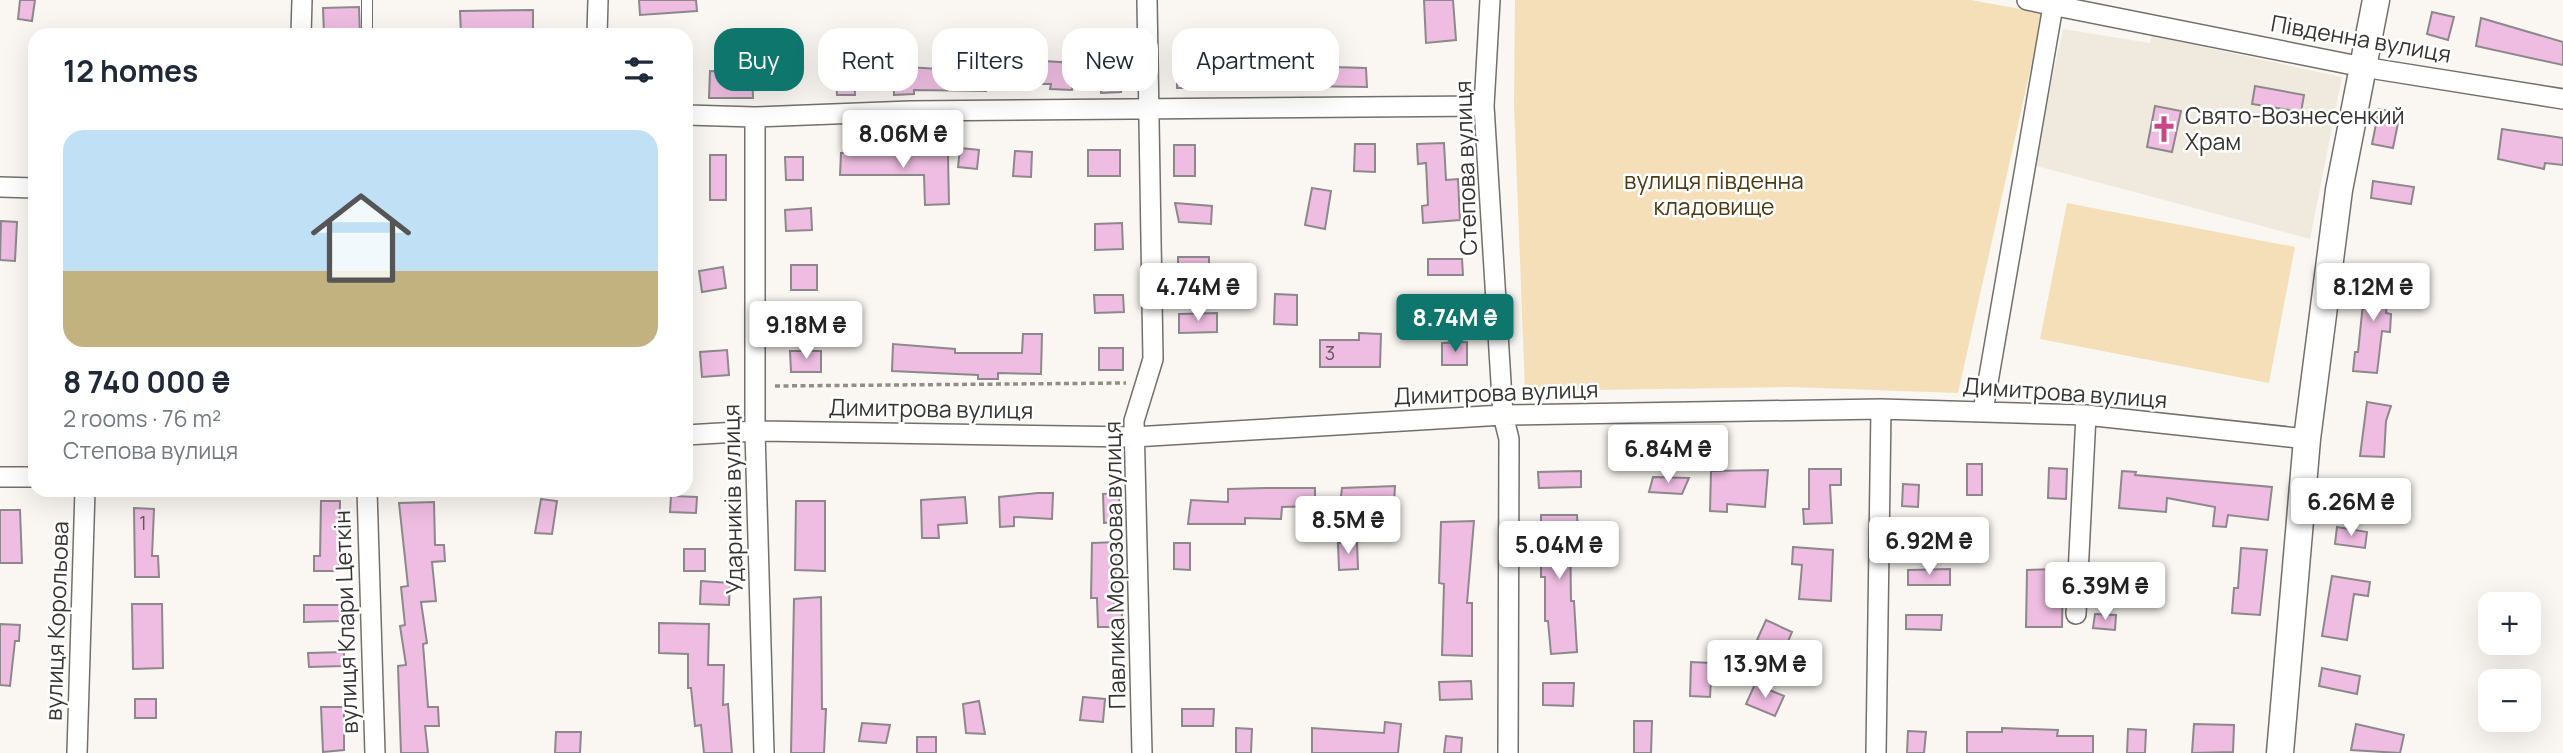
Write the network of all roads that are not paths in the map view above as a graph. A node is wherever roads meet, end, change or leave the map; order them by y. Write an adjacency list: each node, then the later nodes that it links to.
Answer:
1 (302, 0): 9 (street)
2 (367, 0): 10 (lane)
3 (598, 0): 11 (street)
4 (1147, 0): 15 (street, Павлика Морозова вулиця)
5 (1490, 0): 14 (street, Степова вулиця)
6 (2026, 0): 8 (street, Південна вулиця)
7 (2376, 0): 12 (street)
8 (2053, 6): 12 (street, Південна вулиця); 21 (street)
9 (302, 28)
10 (367, 28)
11 (597, 28)
12 (2363, 67): 13 (street, Південна вулиця); 27 (street)
13 (2563, 99)
14 (1484, 106): 15 (street); 22 (street, Степова вулиця)
15 (1149, 110): 17 (street); 26 (street, Павлика Морозова вулиця)
16 (693, 114): 17 (street)
17 (755, 117): 24 (street, Ударників вулиця)
18 (0, 187): 19 (street)
19 (28, 188)
20 (1881, 409): 21 (street, Димитрова вулиця); 22 (street, Димитрова вулиця); 38 (street)
21 (1983, 411): 23 (street, Димитрова вулиця)
22 (1503, 415): 26 (street, Димитрова вулиця); 37 (street, Степова вулиця)
23 (2086, 415): 27 (street, Димитрова вулиця); 32 (street)
24 (755, 431): 25 (street, Димитрова вулиця); 26 (street, Димитрова вулиця); 35 (street, Ударників вулиця)
25 (693, 435)
26 (1134, 437): 36 (street, Павлика Морозова вулиця)
27 (2307, 439): 39 (street)
28 (0, 477): 29 (street)
29 (28, 477)
30 (85, 497): 33 (street, вулиця Корольова)
31 (367, 497): 34 (street, вулиця Клари Цеткін)
32 (2076, 614)
33 (77, 753)
34 (375, 753)
35 (764, 753)
36 (1142, 753)
37 (1508, 753)
38 (1876, 753)
39 (2280, 753)

